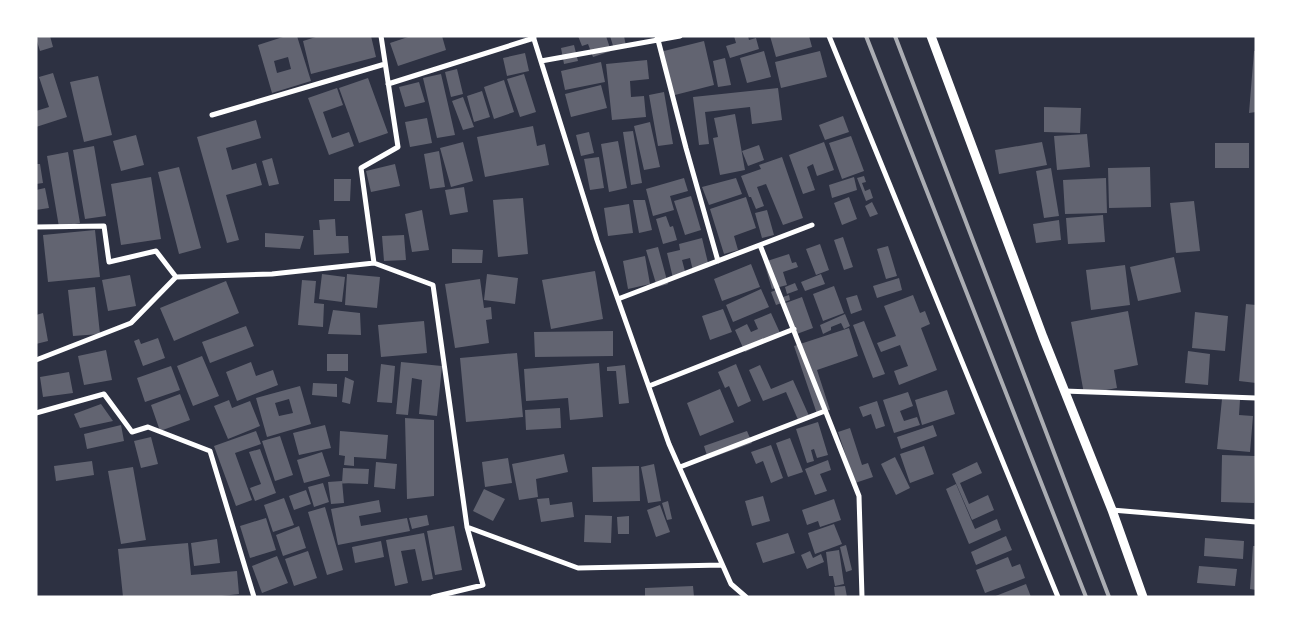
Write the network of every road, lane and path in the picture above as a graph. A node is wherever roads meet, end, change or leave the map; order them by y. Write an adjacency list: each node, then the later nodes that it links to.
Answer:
1 (381, 36): 8 (street)
2 (680, 36): 6 (street)
3 (829, 36): 34 (street)
4 (931, 36): 21 (street)
5 (534, 37): 7 (street); 9 (street)
6 (658, 39): 7 (street); 14 (street)
7 (541, 61): 17 (street)
8 (385, 64): 9 (street); 10 (street)
9 (388, 84): 15 (street)
10 (212, 114)
11 (812, 225): 13 (street)
12 (36, 227): 16 (street)
13 (760, 245): 14 (street); 18 (street)
14 (718, 261): 17 (street)
15 (374, 263): 16 (street); 28 (street)
16 (176, 276): 19 (street)
17 (618, 299): 20 (street)
18 (794, 329): 20 (street); 23 (street)
19 (36, 360)
20 (649, 386): 25 (street)
21 (1064, 391): 22 (street); 26 (street)
22 (1256, 398)
23 (825, 411): 25 (street); 33 (street)
24 (36, 413): 30 (street)
25 (680, 467): 29 (street)
26 (1112, 510): 27 (street); 35 (street)
27 (1256, 522)
28 (467, 527): 29 (street); 31 (street)
29 (722, 564): 32 (street)
30 (254, 597)
31 (433, 597)
32 (746, 597)
33 (862, 597)
34 (1058, 597)
35 (1143, 597)

